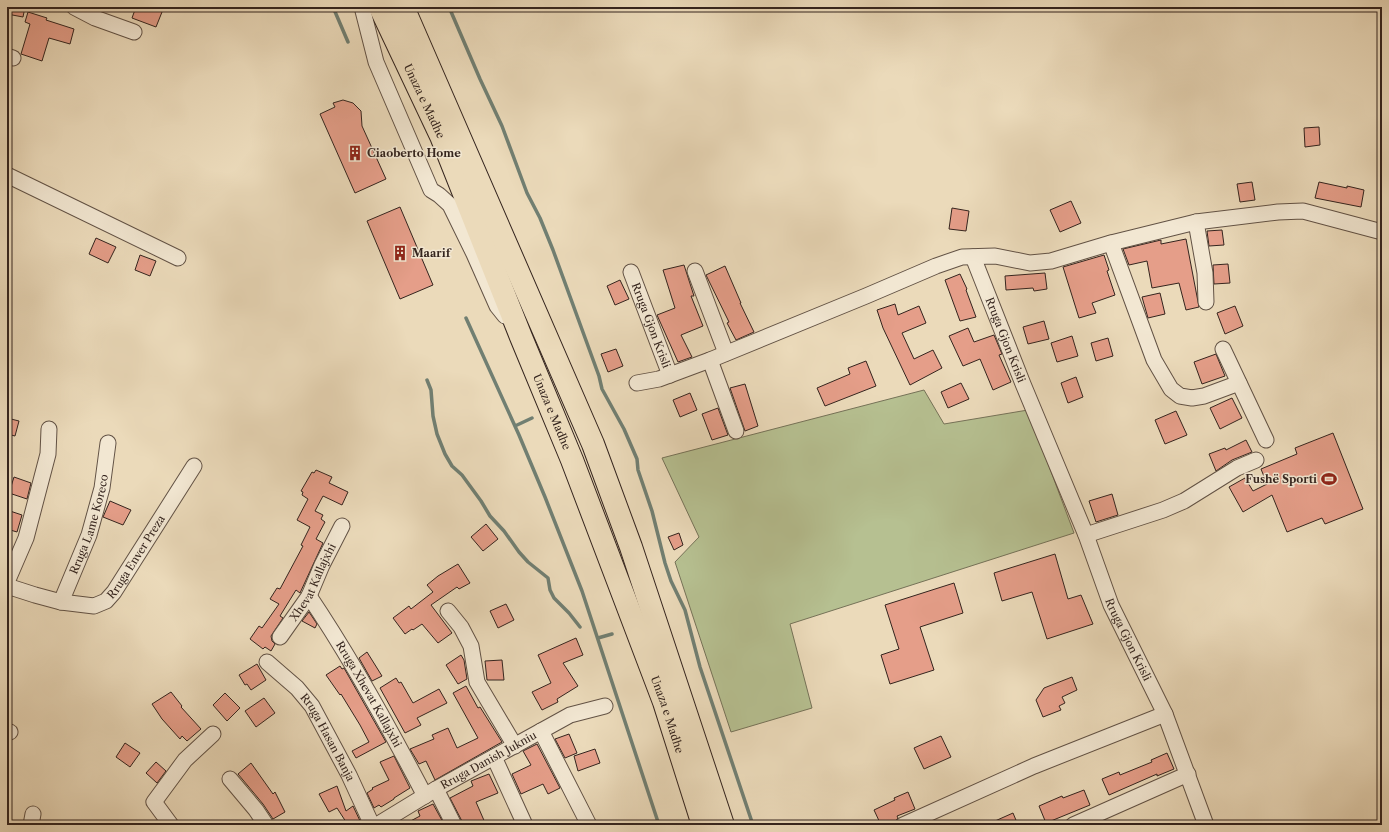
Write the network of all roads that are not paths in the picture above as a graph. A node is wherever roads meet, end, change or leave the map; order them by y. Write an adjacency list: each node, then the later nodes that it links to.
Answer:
1 (74, 7): 5 (street)
2 (362, 7): 15 (street)
3 (380, 7): 15 (highway, Unaza e Madhe)
4 (403, 7): 54 (highway, Unaza e Madhe)
5 (134, 32)
6 (7, 175): 11 (street)
7 (1196, 222): 8 (street); 9 (street); 14 (street)
8 (1382, 232)
9 (1111, 243): 10 (street); 21 (street)
10 (973, 257): 17 (street, Rruga Gjon Krisli); 29 (street, Rruga Gjon Krisli)
11 (178, 258)
12 (695, 271): 17 (street)
13 (631, 272): 19 (street, Rruga Gjon Krisli)
14 (1206, 302)
15 (521, 337): 46 (highway, Unaza e Madhe)
16 (1223, 349): 21 (street)
17 (726, 353): 18 (street, Rruga Gjon Krisli)
18 (710, 360): 19 (street, Rruga Gjon Krisli); 23 (street)
19 (670, 375): 20 (street)
20 (637, 383)
21 (1239, 383): 24 (street)
22 (49, 429): 30 (street)
23 (736, 431)
24 (1266, 440)
25 (108, 443): 33 (street, Rruga Lame Koreco)
26 (1256, 460): 29 (street)
27 (194, 466): 33 (street, Rruga Enver Preza)
28 (342, 526): 32 (street, Xhevat Kallajxhi)
29 (1086, 534): 38 (street, Rruga Gjon Krisli)
30 (7, 582)
31 (7, 586): 33 (street, Rruga Enver Preza)
32 (309, 596): 35 (street, Xhevat Kallajxhi); 45 (street, Rruga Xhevat Kallajxhi)
33 (61, 602)
34 (448, 611): 41 (street)
35 (280, 637)
36 (266, 662): 49 (street, Rruga Hasan Banja)
37 (605, 706): 39 (street, Rruga Danish Jukniu)
38 (1165, 714): 43 (street, Rruga Gjon Krisli); 55 (street)
39 (541, 731): 41 (street, Rruga Danish Jukniu); 53 (street)
40 (213, 734): 47 (street)
41 (515, 746): 42 (street, Rruga Danish Jukniu)
42 (494, 757): 45 (street, Rruga Danish Jukniu); 52 (street)
43 (1188, 774): 56 (street); 57 (street, Rruga Gjon Krisli)
44 (230, 779): 48 (street)
45 (430, 793): 50 (street, Rruga Danish Jukniu); 51 (street, Rruga Xhevat Kallajxhi)
46 (699, 819)
47 (171, 825)
48 (266, 825)
49 (372, 825)
50 (377, 825)
51 (454, 825)
52 (525, 825)
53 (589, 825)
54 (723, 825)
55 (903, 825)
56 (1073, 825)
57 (1206, 825)

